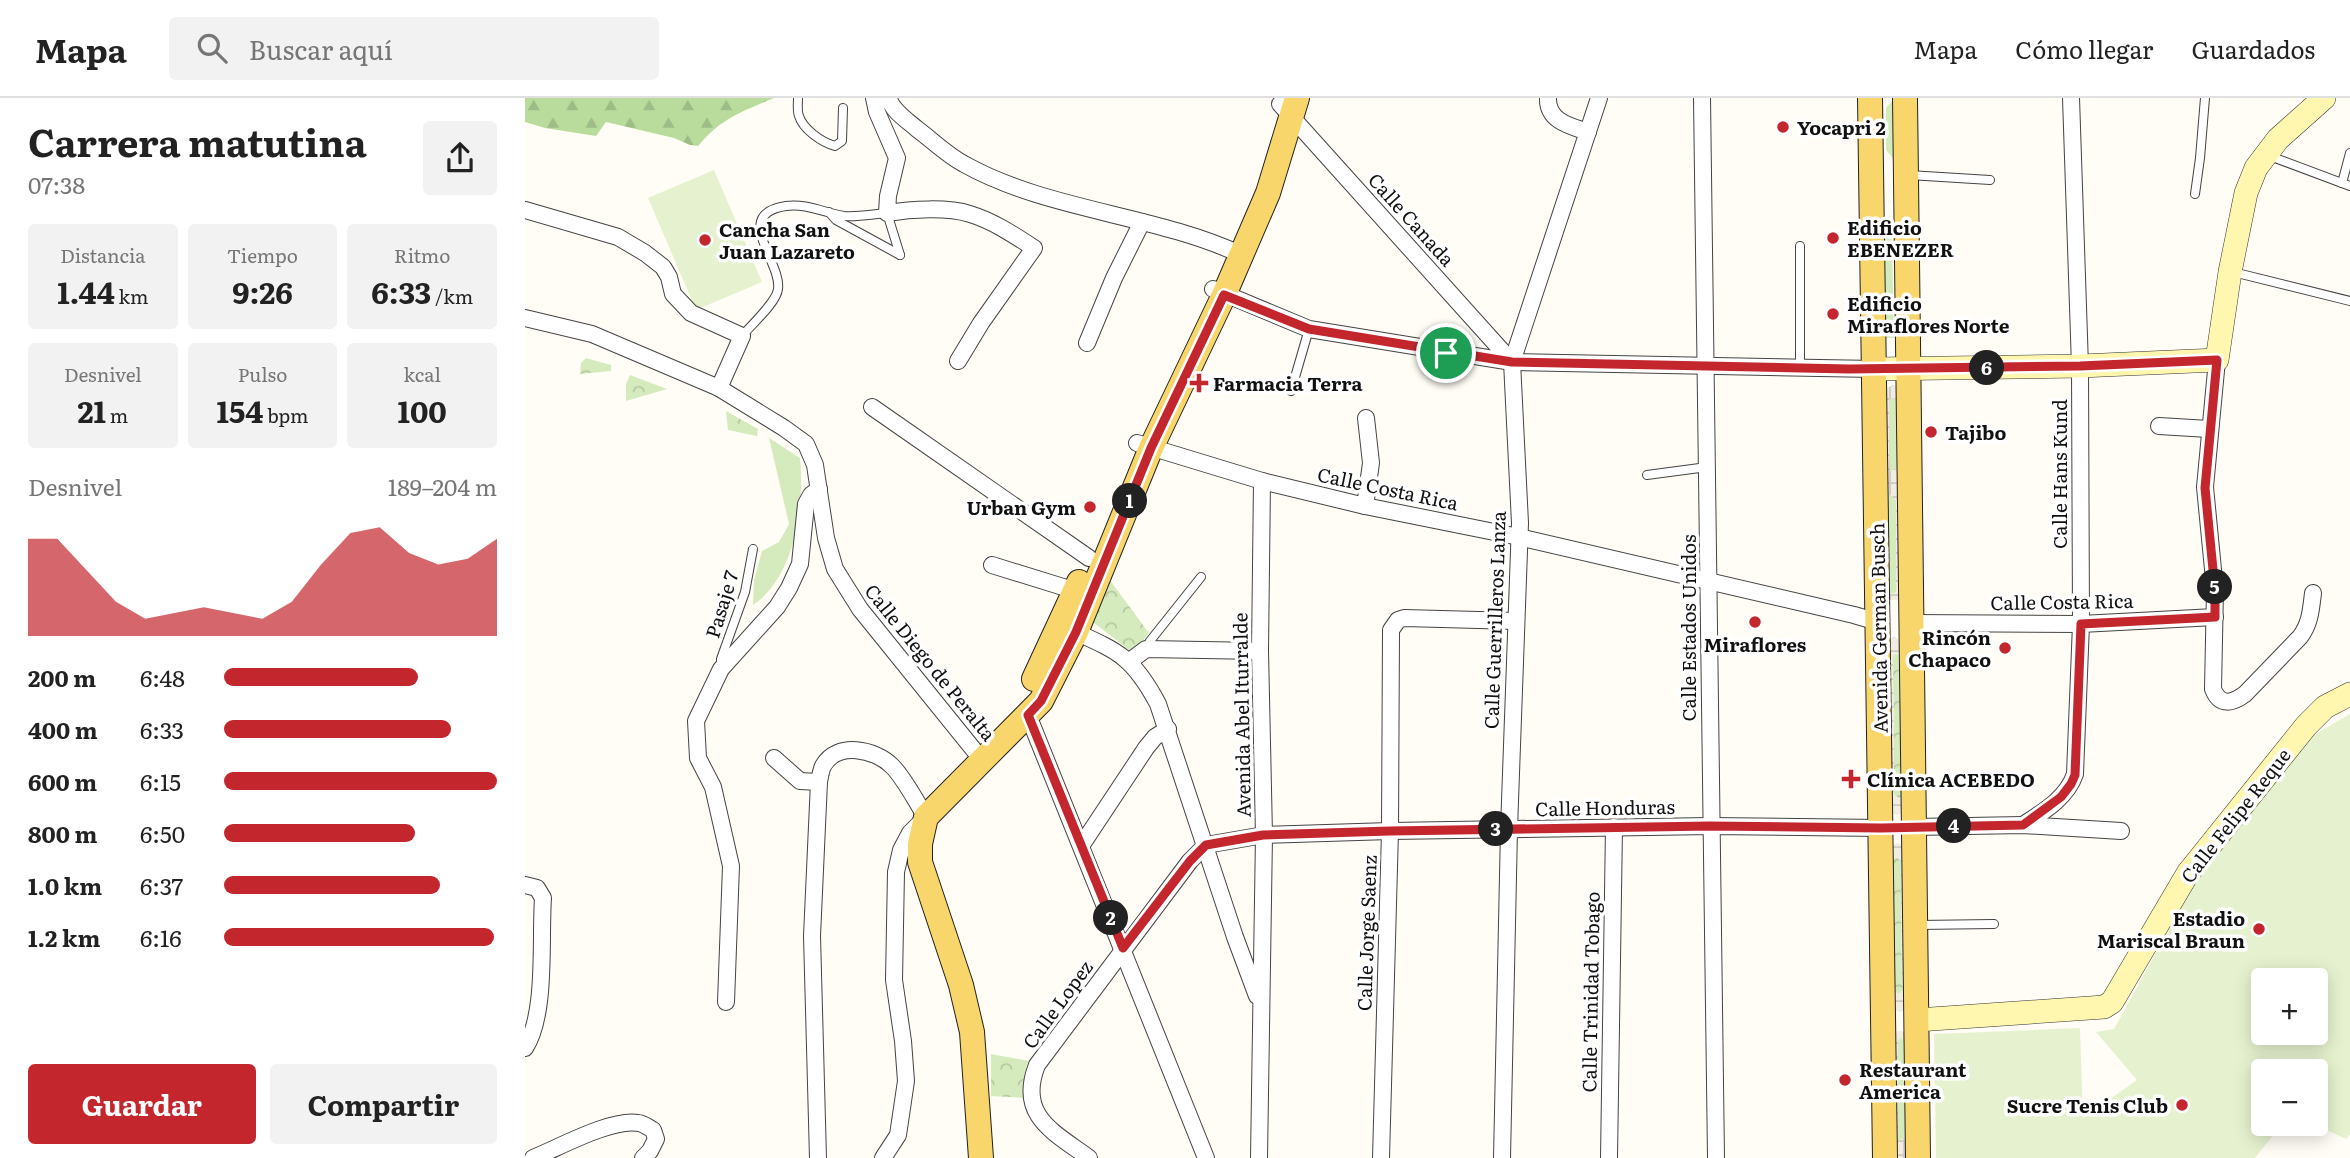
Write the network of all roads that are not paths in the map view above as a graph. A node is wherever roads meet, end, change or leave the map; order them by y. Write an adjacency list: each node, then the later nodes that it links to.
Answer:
1 (798, 98): 13 (lane)
2 (874, 98): 23 (street)
3 (889, 98): 24 (street)
4 (1548, 98): 14 (street)
5 (1599, 98): 14 (street, Calle Guerrilleros Lanza)
6 (1702, 98): 38 (street, Calle Estados Unidos)
7 (1870, 98): 40 (main road, Avenida German Busch)
8 (1905, 98): 17 (main road, Avenida German Busch)
9 (2071, 98): 37 (street, Calle Hans Kund)
10 (2205, 98): 20 (lane)
11 (2324, 98): 16 (street)
12 (1288, 105): 26 (main road); 36 (street, Calle Canada)
13 (843, 108)
14 (1588, 132): 36 (street, Calle Guerrilleros Lanza)
15 (2350, 153): 19 (lane)
16 (2264, 155): 19 (lane); 27 (street)
17 (1906, 175): 18 (lane); 41 (main road, Avenida German Busch)
18 (1990, 180)
19 (2346, 184)
20 (2195, 194)
21 (525, 210): 32 (street)
22 (829, 212): 23 (lane); 23 (lane); 32 (lane)
23 (887, 213): 35 (street)
24 (1142, 222): 26 (street); 33 (street)
25 (1800, 246): 39 (lane)
26 (1236, 252): 28 (main road)
27 (2230, 272): 29 (lane); 34 (street)
28 (1218, 292): 31 (street); 48 (main road)
29 (2350, 301)
30 (525, 318): 42 (street, Calle Diego de Peralta)
31 (1309, 329): 36 (street); 43 (lane)
32 (742, 336): 42 (street)
33 (1087, 343)
34 (2217, 360): 37 (street); 47 (street)
35 (958, 361)
36 (1512, 362): 38 (street); 54 (street, Calle Guerrilleros Lanza)
37 (2080, 366): 41 (street); 66 (street, Calle Hans Kund)
38 (1707, 368): 39 (street); 49 (street, Calle Estados Unidos)
39 (1800, 369): 40 (street)
40 (1875, 369): 41 (street); 64 (main road, Avenida German Busch)
41 (1908, 369): 65 (main road, Avenida German Busch)
42 (719, 388): 52 (street, Calle Diego de Peralta)
43 (1291, 391)
44 (872, 408): 56 (street)
45 (1366, 418): 53 (street)
46 (2159, 426): 47 (street)
47 (2209, 429): 62 (street)
48 (1145, 446): 51 (street, Calle Costa Rica); 56 (main road); 67 (main road)
49 (1707, 467): 50 (lane); 59 (street, Calle Estados Unidos)
50 (1647, 475)
51 (1262, 481): 53 (street, Calle Costa Rica); 69 (street, Avenida Abel Iturralde)
52 (819, 489): 71 (street); 76 (street, Calle Diego de Peralta)
53 (1365, 506): 54 (street, Calle Costa Rica)
54 (1519, 537): 59 (street, Calle Costa Rica); 63 (street, Calle Guerrilleros Lanza)
55 (753, 549): 71 (lane, Pasaje 7)
56 (1089, 558): 60 (main road)
57 (992, 565): 60 (street)
58 (1201, 577): 68 (lane)
59 (1709, 581): 64 (street, Calle Costa Rica); 80 (street, Calle Estados Unidos)
60 (1076, 591): 67 (main road)
61 (2313, 593): 62 (street)
62 (2215, 617): 66 (street, Calle Costa Rica)
63 (1516, 621): 84 (street, Calle Guerrilleros Lanza); 85 (street, Calle Jorge Saenz)
64 (1878, 622): 65 (main road); 83 (main road, Avenida German Busch)
65 (1910, 623): 66 (street, Calle Costa Rica); 82 (main road, Avenida German Busch)
66 (2081, 624): 79 (street, Calle Hans Kund)
67 (1068, 628): 70 (street); 73 (main road)
68 (1146, 649): 69 (street); 70 (street)
69 (1260, 651): 87 (street, Avenida Abel Iturralde)
70 (1130, 661): 74 (street)
71 (721, 669): 94 (street)
72 (2350, 694): 96 (street, Calle Felipe Reque)
73 (1028, 715): 76 (main road); 89 (street)
74 (1168, 729): 88 (street); 89 (street)
75 (774, 758): 77 (street)
76 (982, 760): 78 (main road)
77 (819, 782): 78 (street); 101 (street)
78 (926, 817): 102 (street); 103 (main road)
79 (2023, 825): 82 (street); 86 (street)
80 (1710, 826): 81 (street, Calle Honduras); 83 (street, Calle Honduras); 110 (street, Calle Estados Unidos)
81 (1614, 827): 84 (street, Calle Honduras); 109 (street, Calle Trinidad Tobago)
82 (1914, 827): 83 (main road); 92 (main road, Avenida German Busch)
83 (1881, 828): 97 (main road, Avenida German Busch)
84 (1509, 829): 85 (street, Calle Honduras); 108 (street, Calle Guerrilleros Lanza)
85 (1390, 831): 87 (street, Calle Honduras); 107 (street, Calle Jorge Saenz)
86 (2121, 831)
87 (1263, 835): 88 (street, Calle Honduras); 95 (street, Avenida Abel Iturralde)
88 (1206, 845): 93 (street, Calle Lopez); 95 (street)
89 (1081, 846): 93 (street)
90 (525, 885): 98 (street)
91 (1994, 924): 92 (lane)
92 (1915, 925): 96 (main road, Avenida German Busch)
93 (1123, 948): 104 (street, Calle Lopez); 105 (street)
94 (726, 1002)
95 (1261, 1006): 106 (street, Avenida Abel Iturralde)
96 (1917, 1020): 97 (main road); 112 (main road, Avenida German Busch)
97 (1883, 1021): 111 (main road, Avenida German Busch)
98 (525, 1048)
99 (533, 1158): 100 (street)
100 (643, 1158)
101 (818, 1158)
102 (883, 1158)
103 (981, 1158)
104 (1089, 1158)
105 (1206, 1158)
106 (1259, 1158)
107 (1381, 1158)
108 (1501, 1158)
109 (1609, 1158)
110 (1716, 1158)
111 (1885, 1158)
112 (1918, 1158)

